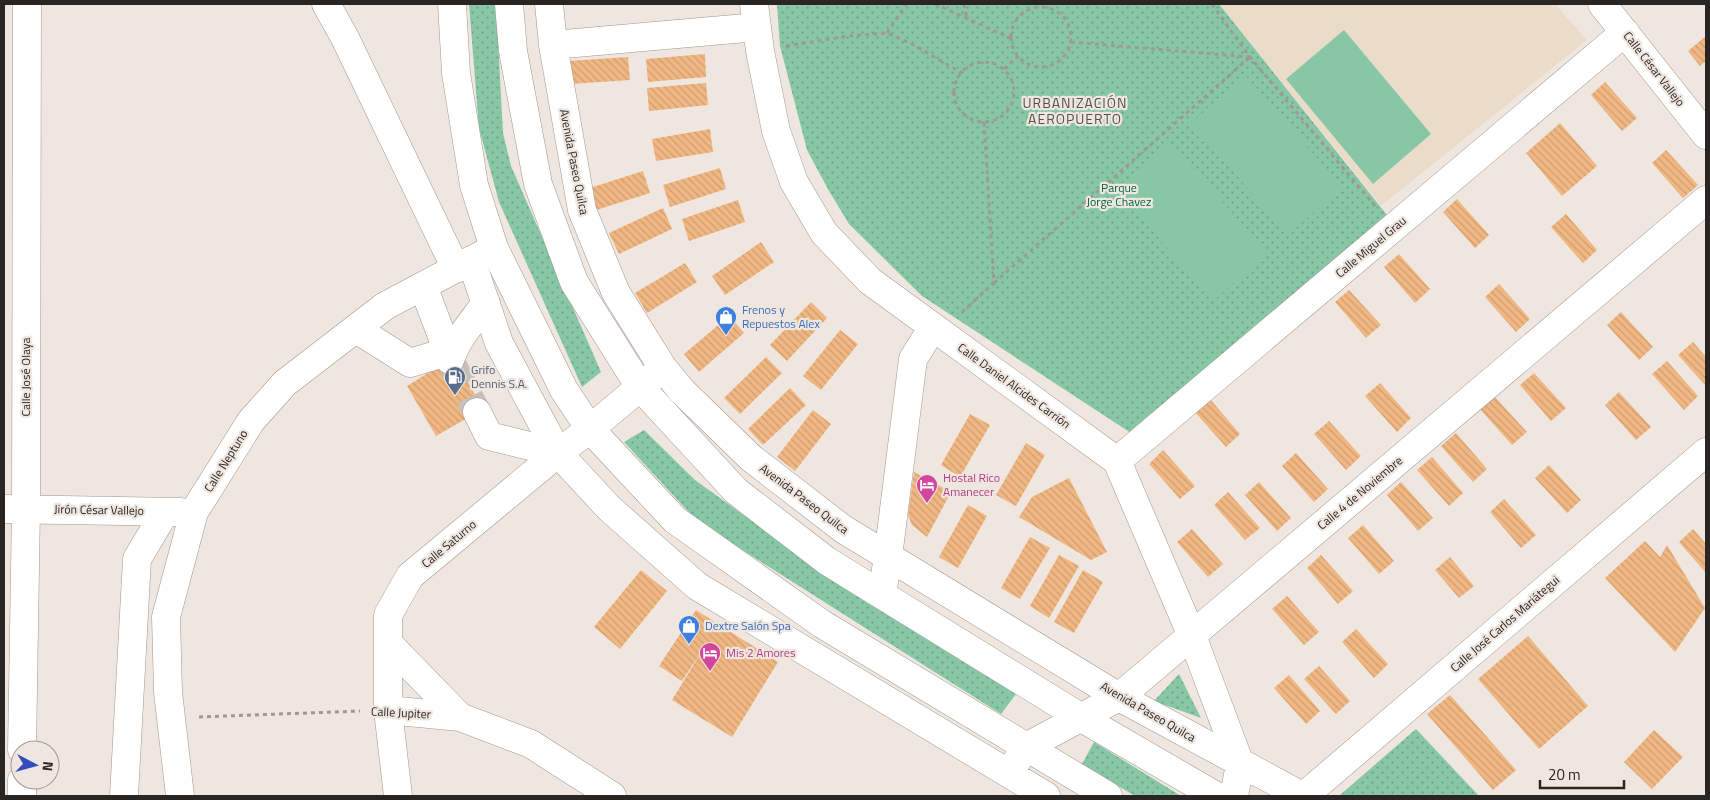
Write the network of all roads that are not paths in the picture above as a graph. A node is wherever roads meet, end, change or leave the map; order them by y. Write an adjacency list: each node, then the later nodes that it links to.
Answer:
1 (27, 4): 25 (street, Calle José Olaya)
2 (326, 4): 12 (street)
3 (452, 4): 12 (street)
4 (509, 4): 19 (street)
5 (549, 4): 9 (street, Avenida Paseo Quilca)
6 (1602, 4): 8 (street, Calle César Vallejo)
7 (757, 27): 9 (street); 15 (street, Calle Daniel Alcides Carrión)
8 (1625, 32): 10 (street, Calle César Vallejo); 24 (street, Calle Miguel Grau)
9 (553, 45): 18 (street, Avenida Paseo Quilca)
10 (1706, 135)
11 (1706, 200): 31 (street, Calle 4 de Noviembre)
12 (474, 259): 13 (street, Calle Neptuno); 14 (street); 21 (street)
13 (423, 286): 16 (street, Calle Neptuno); 17 (street)
14 (486, 303): 17 (street); 23 (street)
15 (933, 327): 24 (street, Calle Daniel Alcides Carrión); 28 (street)
16 (356, 329): 17 (street); 27 (street, Calle Neptuno)
17 (450, 354)
18 (663, 368): 19 (street, Calle Saturno); 28 (street, Avenida Paseo Quilca)
19 (640, 387): 21 (street, Calle Saturno); 29 (street)
20 (477, 412): 23 (street)
21 (590, 429): 23 (street, Calle Saturno); 38 (street)
22 (1706, 452): 49 (street, Calle José Carlos Mariátegui)
23 (558, 453): 32 (street, Calle Saturno); 40 (street)
24 (1117, 461): 31 (street)
25 (15, 509): 26 (street, Jirón César Vallejo); 30 (street, Calle José Olaya)
26 (165, 512): 27 (street, Jirón César Vallejo); 41 (street)
27 (194, 512): 42 (street, Calle Neptuno)
28 (888, 557): 29 (street); 33 (street, Avenida Paseo Quilca)
29 (882, 594): 36 (street)
30 (14, 602): 37 (street, Calle José Olaya)
31 (1192, 636): 33 (street, Calle 4 de Noviembre); 39 (street)
32 (388, 643): 34 (street, Calle Saturno); 35 (street)
33 (1120, 697): 36 (street, Calle 4 de Noviembre); 39 (street, Avenida Paseo Quilca)
34 (388, 710): 35 (street, Calle Jupiter); 43 (street, Calle Saturno)
35 (460, 717): 44 (street, Calle Jupiter)
36 (1080, 717): 38 (street, Calle 4 de Noviembre); 47 (street)
37 (21, 740)
38 (1026, 747): 40 (street, Calle 4 de Noviembre); 46 (street)
39 (1240, 764): 48 (street); 49 (street, Avenida Paseo Quilca)
40 (1009, 773): 45 (street)
41 (124, 796)
42 (180, 796)
43 (398, 796)
44 (612, 796)
45 (1046, 796)
46 (1108, 796)
47 (1216, 796)
48 (1234, 796)
49 (1303, 796)

